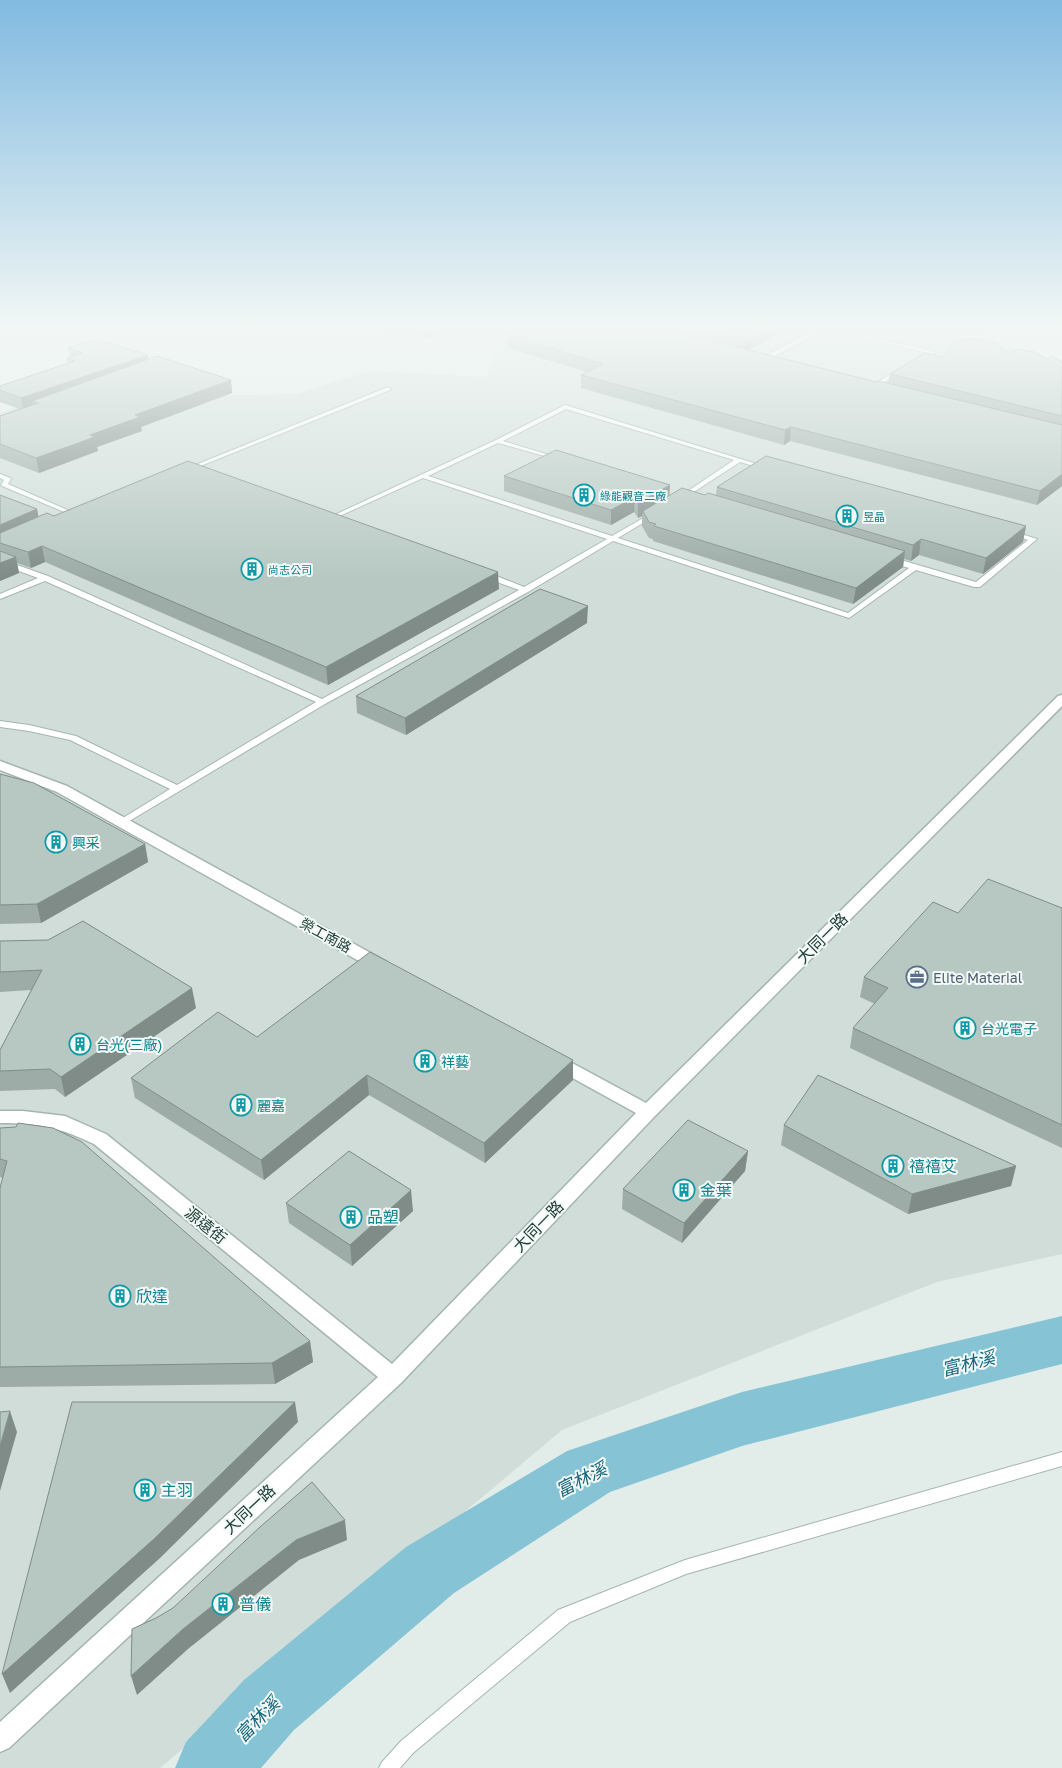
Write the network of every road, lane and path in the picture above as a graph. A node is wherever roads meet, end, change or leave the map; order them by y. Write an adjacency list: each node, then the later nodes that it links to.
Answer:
1 (327, 414): 7 (lane)
2 (552, 414): 4 (lane)
3 (586, 414): 5 (lane)
4 (498, 441): 6 (lane); 12 (lane)
5 (739, 460): 9 (lane); 13 (lane)
6 (563, 461)
7 (193, 467): 8 (lane); 10 (lane)
8 (202, 470)
9 (777, 470)
10 (175, 475)
11 (0, 476): 17 (lane)
12 (423, 476): 19 (lane); 22 (lane)
13 (684, 496): 14 (lane); 15 (lane)
14 (675, 497)
15 (693, 499)
16 (660, 510): 22 (lane)
17 (84, 512)
18 (322, 515): 19 (lane)
19 (331, 518): 20 (lane)
20 (340, 522)
21 (1005, 531): 25 (lane)
22 (612, 538): 25 (lane); 28 (lane)
23 (887, 558): 25 (lane)
24 (0, 560): 27 (lane)
25 (915, 567)
26 (479, 573): 28 (lane)
27 (45, 578): 29 (lane); 31 (lane)
28 (525, 590): 31 (lane)
29 (0, 597)
30 (1062, 699): 38 (street, 大同一路)
31 (322, 702): 34 (lane)
32 (0, 724): 34 (lane)
33 (0, 765): 35 (street, 榮工南路)
34 (177, 789): 35 (lane)
35 (121, 823): 36 (street, 榮工南路)
36 (397, 974)
37 (544, 1055): 38 (street)
38 (648, 1112): 40 (street, 大同一路)
39 (0, 1117): 40 (street, 源遠街)
40 (393, 1377): 42 (street, 大同一路)
41 (1062, 1459): 43 (lane)
42 (0, 1739)
43 (388, 1768)

